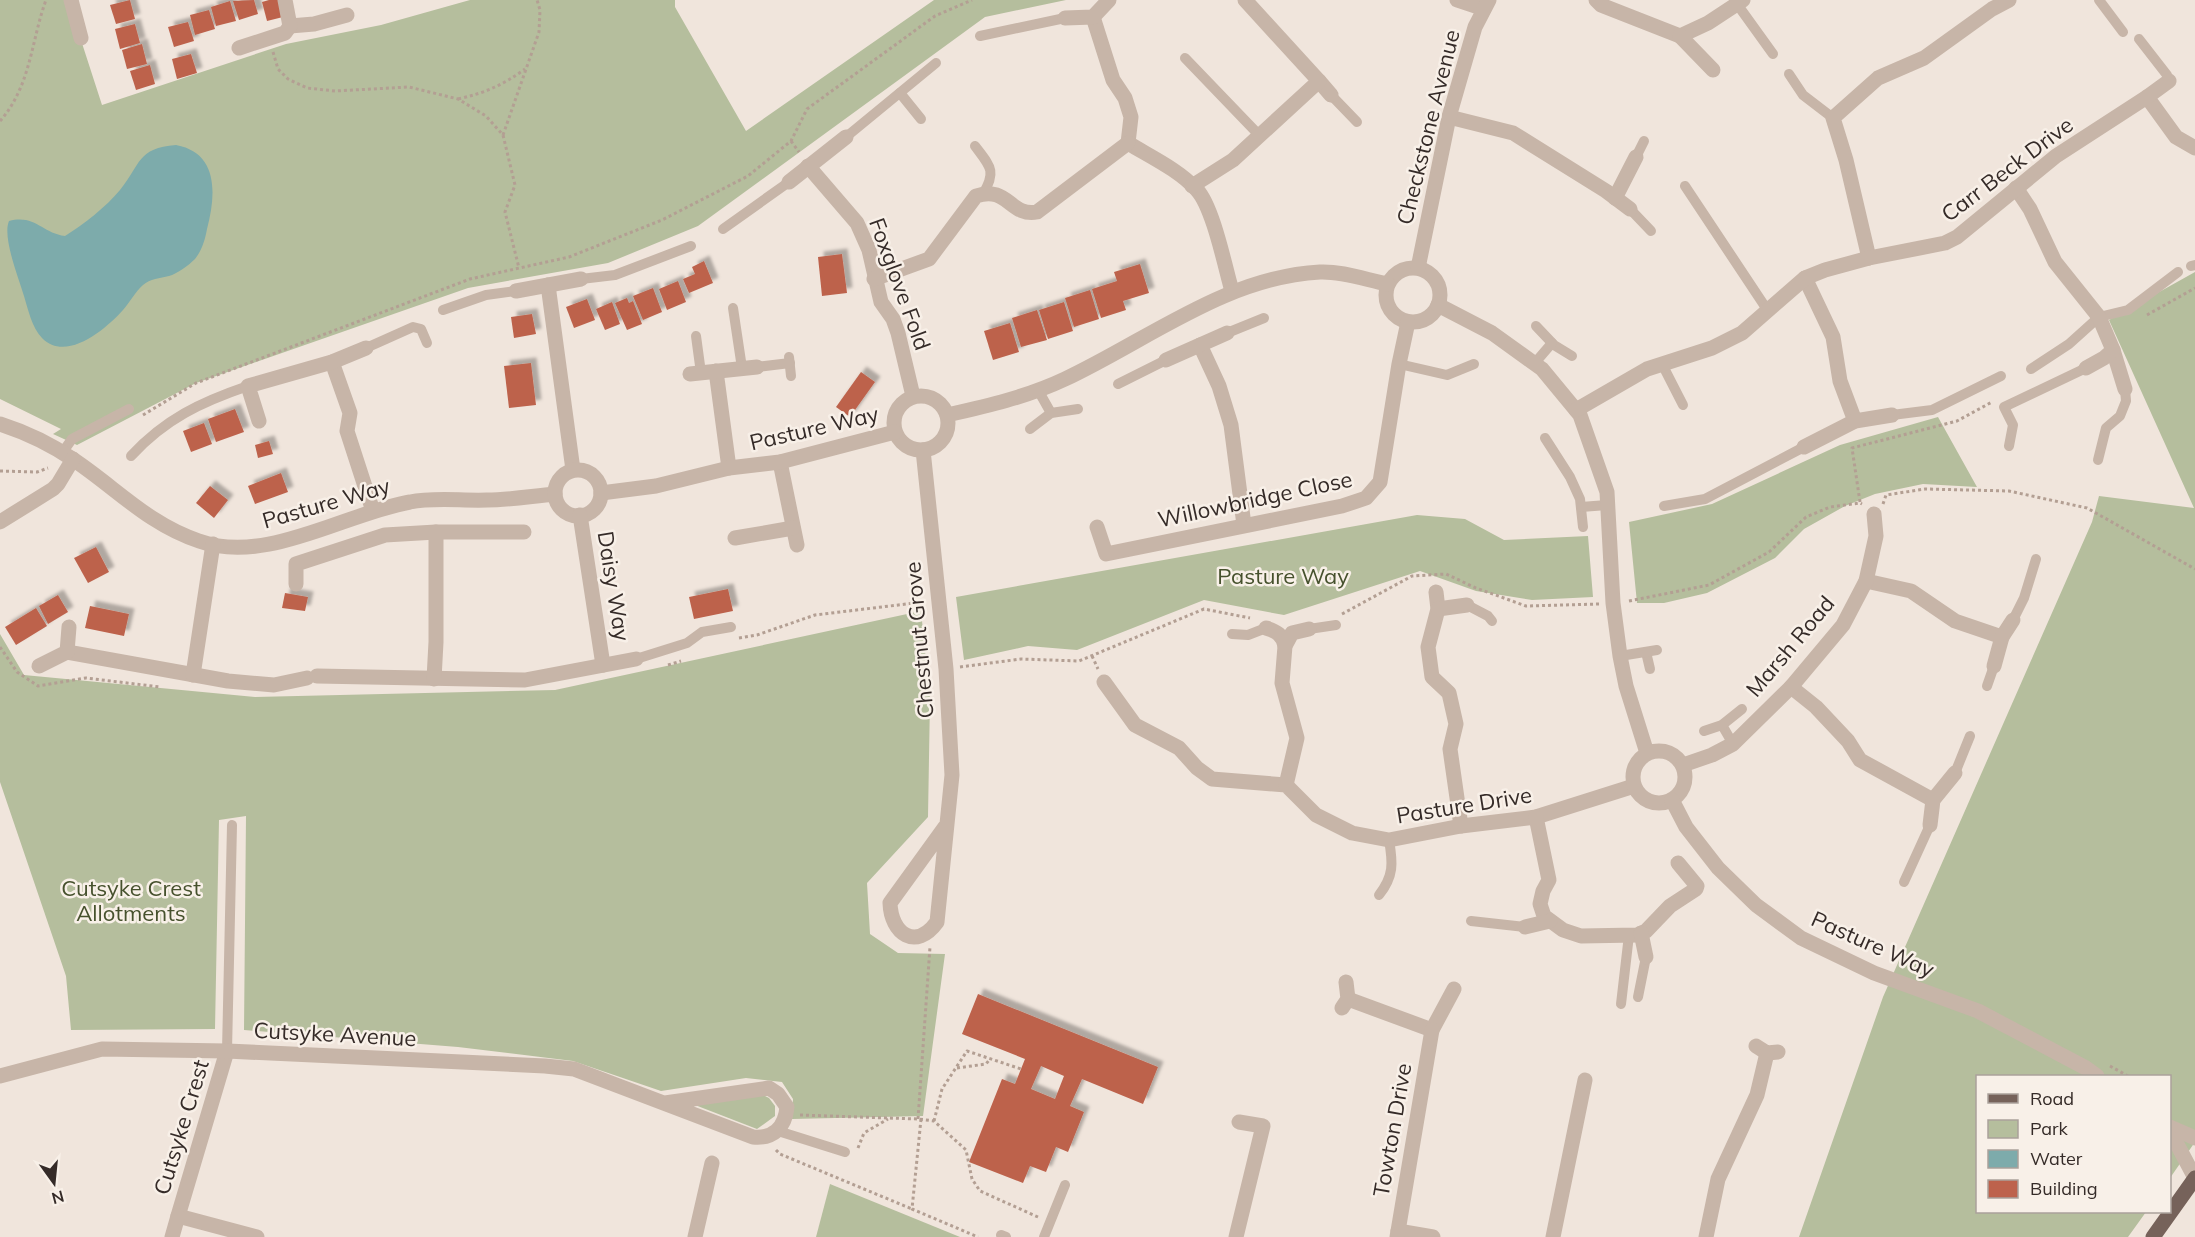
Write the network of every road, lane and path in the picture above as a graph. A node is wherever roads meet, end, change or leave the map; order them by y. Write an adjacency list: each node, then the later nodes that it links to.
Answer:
1 (46, 0): 40 (path)
2 (285, 0): 17 (street)
3 (537, 0): 28 (path)
4 (972, 0): 62 (path)
5 (1109, 0): 15 (street)
6 (1245, 0): 31 (street)
7 (1456, 0): 13 (street)
8 (1596, 0): 20 (street)
9 (2009, 0): 38 (street)
10 (2098, 0): 18 (lane)
11 (75, 1): 21 (street)
12 (1740, 2): 20 (street); 25 (lane)
13 (1487, 4): 37 (street, Checkstone Avenue)
14 (347, 15): 17 (street)
15 (1093, 17): 16 (street); 46 (street)
16 (1065, 18): 19 (lane)
17 (290, 26): 22 (street)
18 (2122, 32)
19 (980, 36)
20 (1680, 36): 29 (street)
21 (81, 38)
22 (268, 39): 24 (street); 36 (path)
23 (2139, 39): 32 (lane)
24 (239, 48)
25 (1773, 54)
26 (1185, 58): 43 (lane)
27 (936, 63): 33 (lane)
28 (527, 68): 36 (path); 42 (path)
29 (1713, 70)
30 (1789, 74): 38 (lane)
31 (1319, 81): 34 (street); 43 (street)
32 (2169, 81): 35 (street, Carr Beck Drive)
33 (900, 93): 39 (lane); 44 (lane)
34 (1331, 95): 41 (lane)
35 (2147, 97): 48 (street); 54 (street, Carr Beck Drive)
36 (458, 99): 42 (path)
37 (1449, 117): 56 (street); 63 (street, Checkstone Avenue)
38 (1833, 118): 61 (street)
39 (921, 119)
40 (0, 121)
41 (1358, 122)
42 (503, 135): 62 (path)
43 (1259, 135): 52 (street)
44 (846, 137): 50 (street)
45 (1644, 141): 49 (lane)
46 (1128, 143): 52 (street); 55 (street)
47 (975, 146): 55 (lane)
48 (2195, 148)
49 (1636, 157): 56 (street)
50 (808, 166): 51 (street); 67 (street, Foxglove Fold)
51 (789, 182): 58 (lane)
52 (1192, 186): 71 (street)
53 (1685, 186): 75 (lane)
54 (2016, 188): 61 (street, Carr Beck Drive); 76 (street)
55 (983, 194): 67 (street)
56 (1615, 198): 57 (street)
57 (1630, 209): 59 (lane)
58 (723, 229)
59 (1651, 231)
60 (691, 246): 66 (lane)
61 (1869, 258): 65 (street, Carr Beck Drive)
62 (519, 268): 112 (path)
63 (1418, 268): 68 (street); 72 (street)
64 (2178, 272): 76 (lane)
65 (1805, 278): 75 (street, Carr Beck Drive); 114 (street)
66 (581, 279): 69 (street)
67 (874, 279): 104 (street, Foxglove Fold)
68 (1388, 284): 71 (street); 78 (street)
69 (548, 285): 70 (street); 127 (street)
70 (516, 291): 74 (lane)
71 (1232, 291): 103 (street)
72 (1438, 305): 78 (street); 90 (street)
73 (734, 308): 94 (lane)
74 (443, 310)
75 (1768, 311): 93 (street, Carr Beck Drive)
76 (2099, 317): 86 (street); 96 (lane)
77 (1264, 318): 80 (lane)
78 (1408, 322): 91 (street, Willowbridge Close)
79 (1536, 326): 83 (lane)
80 (1227, 333): 84 (street)
81 (696, 336): 97 (lane)
82 (427, 343): 85 (lane)
83 (1552, 343): 87 (lane); 90 (lane)
84 (1200, 345): 88 (street); 138 (street)
85 (366, 348): 89 (street)
86 (2113, 350): 95 (street); 102 (street)
87 (1572, 356)
88 (1166, 360): 100 (lane)
89 (332, 362): 101 (street); 135 (street)
90 (1534, 363): 108 (street)
91 (1399, 364): 92 (lane); 138 (street, Willowbridge Close)
92 (1474, 364)
93 (1662, 364): 105 (lane); 108 (street, Carr Beck Drive)
94 (750, 367): 97 (street); 98 (lane)
95 (2086, 368): 119 (lane)
96 (2031, 369)
97 (702, 373): 126 (street)
98 (791, 376)
99 (2001, 376): 111 (lane)
100 (1118, 384)
101 (248, 386): 113 (street); 123 (lane)
102 (2125, 389): 124 (lane)
103 (1038, 390): 109 (lane); 110 (street)
104 (913, 396): 110 (street); 117 (street)
105 (1683, 405)
106 (129, 409): 122 (lane)
107 (1078, 409): 109 (lane)
108 (1576, 410): 131 (street)
109 (1051, 413): 116 (lane)
110 (947, 415): 121 (street)
111 (1892, 415): 114 (street)
112 (137, 418)
113 (259, 421)
114 (1855, 421): 120 (street)
115 (0, 424): 122 (street, Pasture Way)
116 (1030, 429)
117 (895, 432): 121 (street); 125 (street, Pasture Way)
118 (1545, 438): 133 (lane)
119 (2009, 446)
120 (1804, 447): 132 (lane)
121 (923, 450): 193 (street, Chestnut Grove)
122 (67, 456): 128 (path); 137 (street); 145 (street, Pasture Way)
123 (131, 456)
124 (2098, 460)
125 (780, 462): 126 (street, Pasture Way); 141 (street)
126 (729, 468): 129 (street, Pasture Way)
127 (573, 470): 129 (street); 130 (street)
128 (0, 471)
129 (601, 493): 136 (street)
130 (555, 494): 135 (street, Pasture Way); 136 (street)
131 (1607, 505): 133 (lane); 152 (street)
132 (1664, 506)
133 (1581, 507): 140 (lane)
134 (1875, 510): 148 (path); 149 (street, Marsh Road); 152 (path)
135 (373, 511): 145 (street, Pasture Way)
136 (580, 515): 168 (street, Daisy Way)
137 (0, 522)
138 (1244, 525): 139 (street, Willowbridge Close)
139 (1097, 527)
140 (1583, 527)
141 (793, 528): 144 (street); 146 (street)
142 (436, 532): 143 (street); 150 (street); 173 (street)
143 (524, 532)
144 (735, 538)
145 (213, 544): 172 (street)
146 (797, 545)
147 (2036, 560): 155 (lane)
148 (2195, 569)
149 (1866, 581): 163 (street); 176 (street, Marsh Road)
150 (296, 584)
151 (1436, 592): 154 (street)
152 (1613, 603): 166 (street)
153 (1467, 605): 154 (street); 156 (lane)
154 (1438, 609): 192 (street)
155 (2013, 620): 163 (street)
156 (1492, 621)
157 (1336, 625): 161 (lane)
158 (69, 627): 165 (street)
159 (731, 627): 167 (lane, Daisy Way)
160 (1266, 628): 162 (lane); 164 (street)
161 (1309, 629): 164 (street)
162 (1232, 634)
163 (2002, 637): 170 (street)
164 (1285, 646): 185 (street)
165 (67, 651): 169 (street); 172 (street, Daisy Way)
166 (1620, 656): 171 (lane); 182 (street)
167 (636, 659): 168 (street, Daisy Way)
168 (603, 665): 173 (street, Daisy Way)
169 (39, 666)
170 (1994, 666): 175 (lane)
171 (1650, 669)
172 (193, 675): 173 (street, Daisy Way)
173 (434, 679)
174 (1104, 682): 185 (street)
175 (1987, 686)
176 (1791, 687): 181 (street, Marsh Road); 188 (street)
177 (1742, 709): 178 (lane)
178 (1722, 724): 179 (lane); 181 (lane)
179 (1704, 731)
180 (1970, 736): 184 (lane)
181 (1733, 744): 183 (street, Marsh Road)
182 (1647, 753): 183 (street); 186 (street)
183 (1683, 765): 187 (street)
184 (1955, 773): 188 (street)
185 (1286, 785): 194 (street, Pasture Drive)
186 (1634, 786): 187 (street); 189 (street, Pasture Drive)
187 (1672, 800): 214 (street, Pasture Way)
188 (1934, 800): 191 (street)
189 (1536, 817): 192 (street, Pasture Drive); 199 (street)
190 (232, 825): 210 (lane)
191 (1930, 825): 196 (lane)
192 (1461, 826): 194 (street, Pasture Drive)
193 (945, 827): 201 (street, Chestnut Grove); 201 (street, Chestnut Grove)
194 (1389, 840): 197 (lane)
195 (1678, 863): 202 (street)
196 (1904, 882)
197 (1379, 895)
198 (1471, 921): 200 (lane)
199 (1550, 921): 200 (street); 202 (street)
200 (1525, 927)
201 (932, 928): 220 (path)
202 (1635, 934): 203 (street); 207 (lane)
203 (1646, 957): 206 (lane)
204 (1346, 982): 208 (street)
205 (1454, 989): 208 (street, Towton Drive)
206 (1638, 997)
207 (1621, 1004)
208 (1432, 1030): 236 (street, Towton Drive)
209 (1767, 1050): 245 (street)
210 (227, 1051): 215 (street, Cutsyke Avenue); 217 (street, Cutsyke Avenue); 234 (street, Cutsyke Crest)
211 (990, 1059): 212 (path); 212 (path); 213 (path)
212 (957, 1068): 221 (path)
213 (1021, 1069)
214 (2095, 1075)
215 (0, 1076)
216 (1587, 1078): 244 (street)
217 (665, 1103): 218 (street, Cutsyke Avenue); 224 (street, Cutsyke Avenue)
218 (786, 1115): 219 (path); 224 (street)
219 (890, 1118): 220 (path); 227 (path)
220 (920, 1119): 221 (path); 231 (path)
221 (934, 1121): 235 (path)
222 (1239, 1122): 242 (street)
223 (2171, 1128): 225 (street)
224 (771, 1135): 227 (lane); 231 (path)
225 (2195, 1138)
226 (2171, 1140): 229 (street)
227 (845, 1152)
228 (712, 1163): 239 (street)
229 (2195, 1178): 232 (main road)
230 (1065, 1185): 235 (lane)
231 (912, 1209): 240 (path)
232 (2171, 1211)
233 (2169, 1213): 246 (main road)
234 (178, 1216): 237 (street, Cutsyke Crest); 238 (street, Cutsyke Crest)
235 (1050, 1222): 241 (lane)
236 (1398, 1234): 243 (street)
237 (172, 1237)
238 (257, 1237)
239 (695, 1237)
240 (978, 1237)
241 (1044, 1237)
242 (1236, 1237)
243 (1433, 1237)
244 (1553, 1237)
245 (1706, 1237)
246 (2152, 1237)

